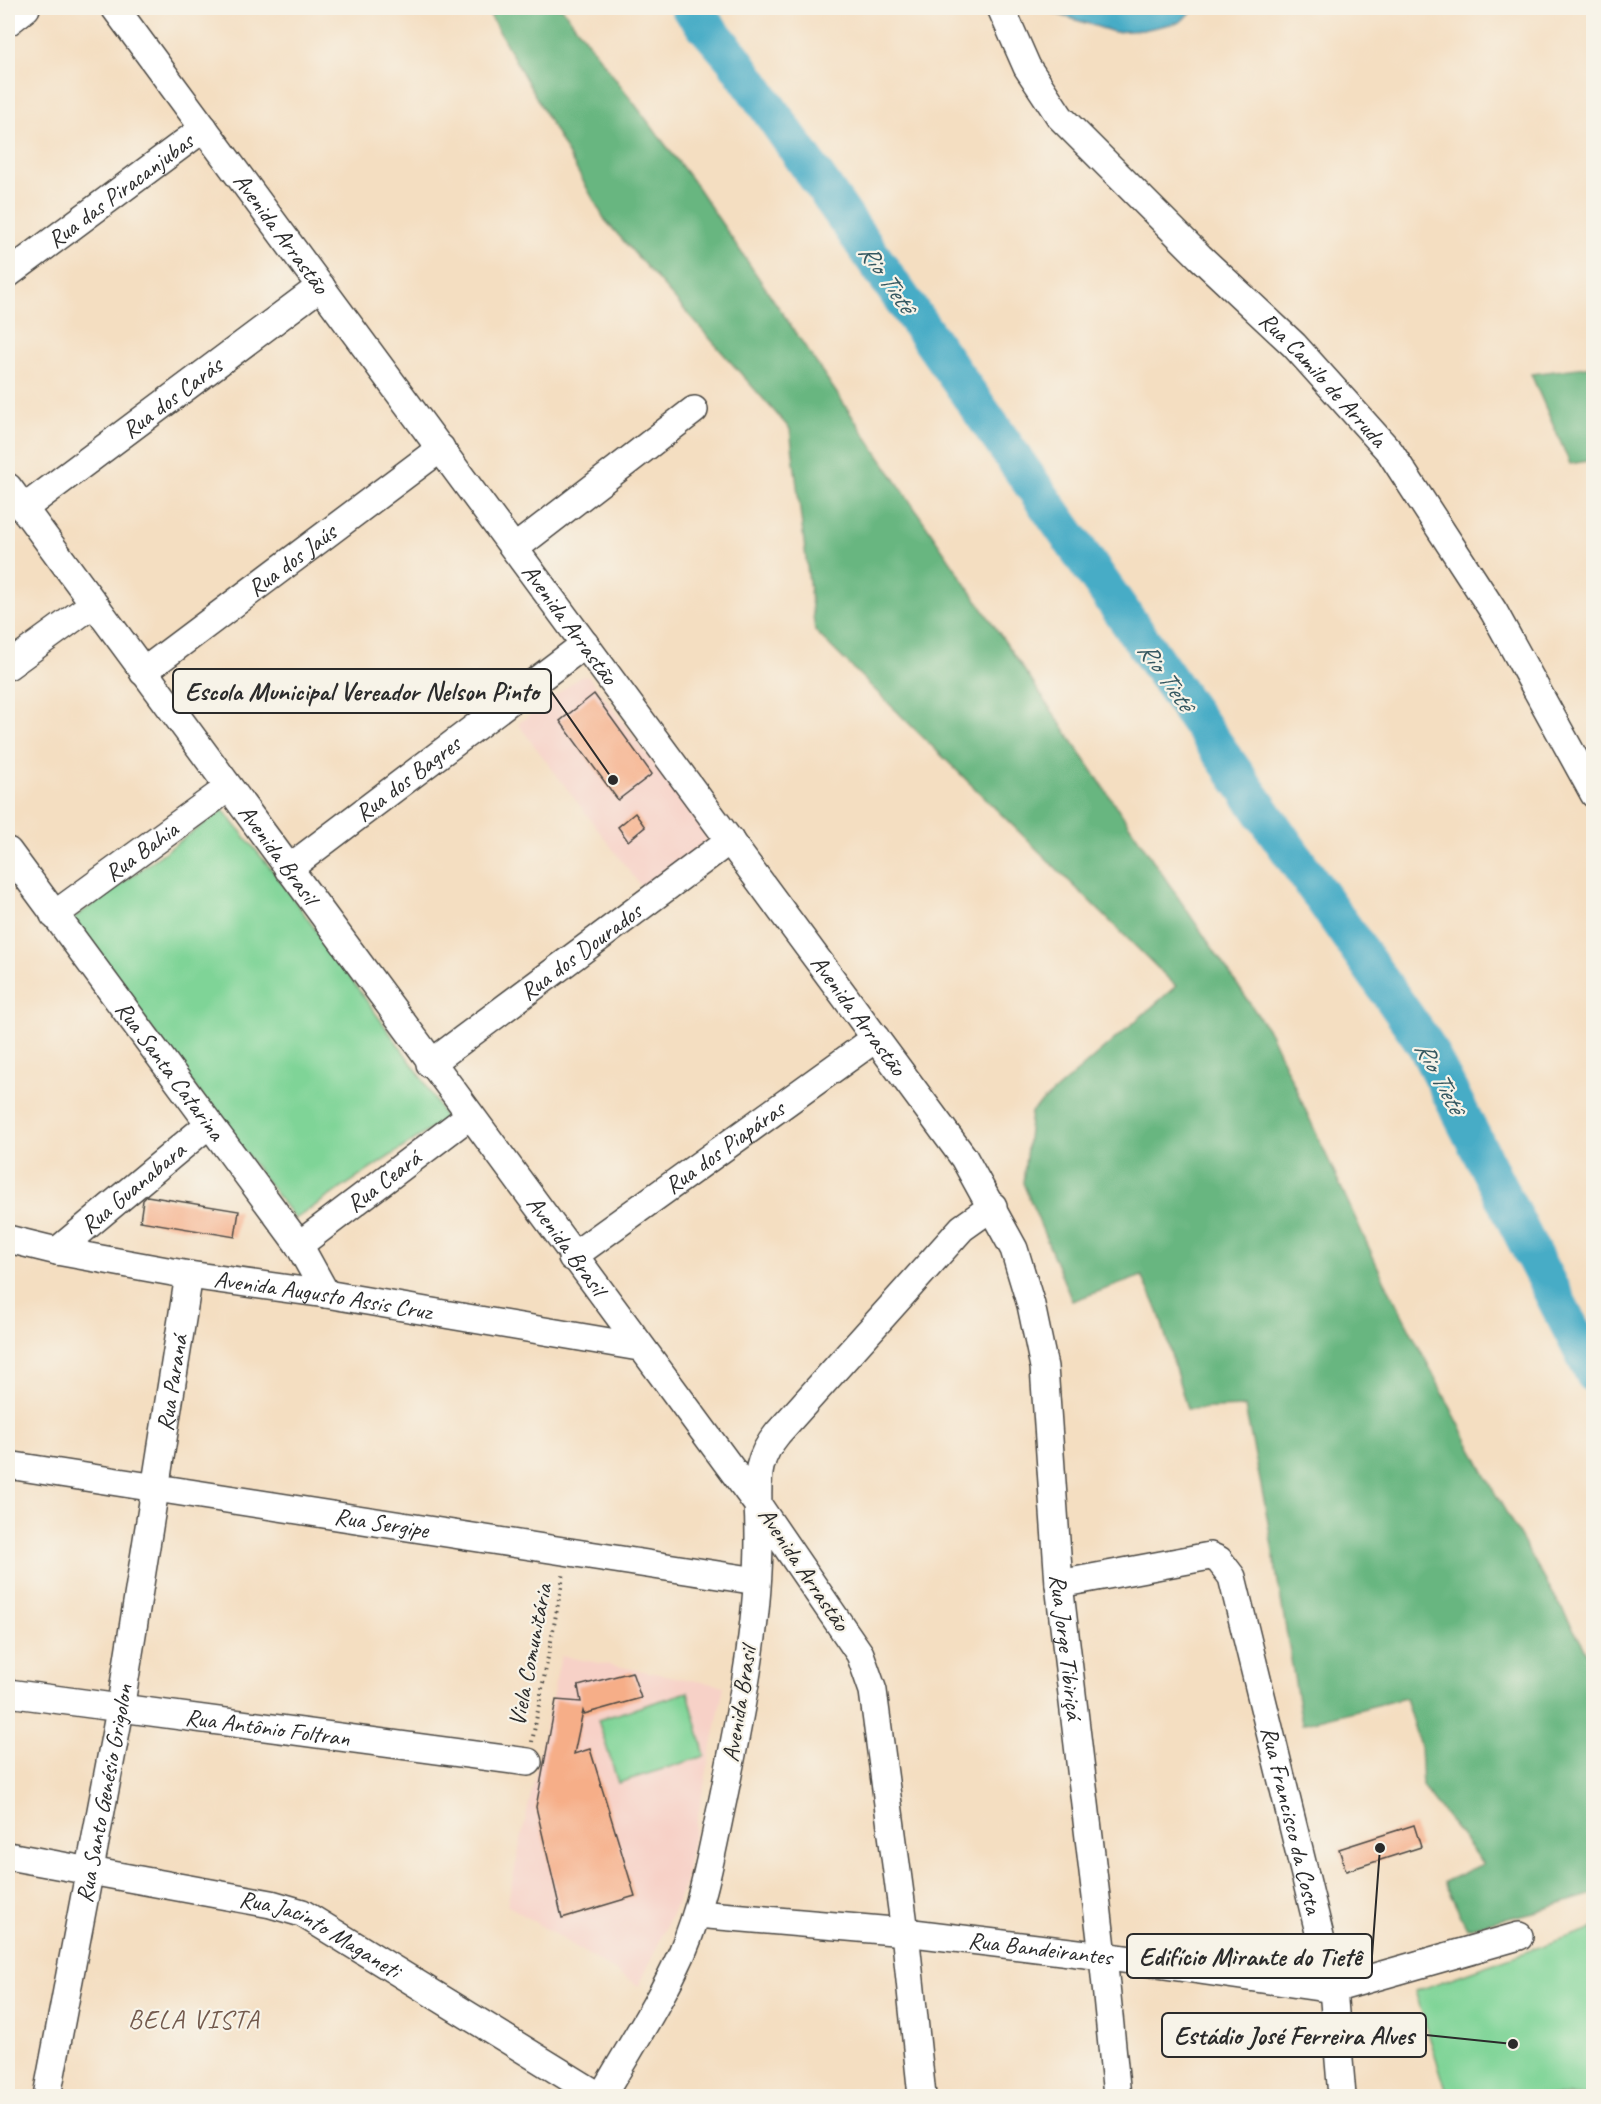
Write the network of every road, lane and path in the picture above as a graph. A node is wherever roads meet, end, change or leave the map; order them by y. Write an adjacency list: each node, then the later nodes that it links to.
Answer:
1 (26, 8): 4 (street)
2 (115, 8): 5 (street, Avenida Arrastão)
3 (1001, 8): 18 (street, Rua Camilo de Arruda)
4 (8, 22)
5 (204, 128): 6 (street, Rua das Piracanjubas); 7 (street, Avenida Arrastão)
6 (8, 274)
7 (321, 286): 9 (street, Avenida Arrastão); 11 (street, Rua dos Carás)
8 (694, 410): 12 (street)
9 (441, 448): 12 (street, Avenida Arrastão); 16 (street, Rua dos Jaús)
10 (8, 487): 11 (street, Avenida Brasil)
11 (23, 509): 13 (street, Avenida Brasil)
12 (514, 548): 14 (street, Avenida Arrastão)
13 (93, 604): 15 (street); 16 (street, Avenida Brasil)
14 (585, 644): 19 (street, Avenida Arrastão); 21 (street, Rua dos Bagres)
15 (8, 666)
16 (143, 672): 17 (street, Avenida Brasil)
17 (228, 788): 21 (street, Avenida Brasil); 22 (street, Rua Bahia)
18 (1593, 794)
19 (730, 840): 23 (street, Avenida Arrastão); 24 (street, Rua dos Dourados)
20 (8, 851): 22 (street, Rua Santa Catarina)
21 (288, 870): 24 (street, Avenida Brasil)
22 (54, 915): 26 (street, Rua Santa Catarina)
23 (876, 1038): 27 (street, Avenida Arrastão); 31 (street, Rua dos Piapáras)
24 (430, 1064): 25 (street, Avenida Brasil)
25 (469, 1116): 29 (street, Rua Ceará); 31 (street, Avenida Brasil)
26 (208, 1125): 29 (street, Rua Santa Catarina); 30 (street, Rua Guanabara)
27 (993, 1206): 37 (street, Avenida Arrastão); 40 (street, Rua Jorge Tibiriçá)
28 (13, 1233): 30 (street, Avenida Augusto Assis Cruz)
29 (299, 1245): 33 (street, Rua Santa Catarina)
30 (57, 1251): 32 (street, Avenida Augusto Assis Cruz)
31 (573, 1257): 34 (street, Avenida Brasil)
32 (189, 1275): 33 (street, Avenida Augusto Assis Cruz); 36 (street, Rua Paraná)
33 (326, 1294): 34 (street, Avenida Augusto Assis Cruz)
34 (639, 1347): 37 (street, Avenida Brasil)
35 (8, 1465): 36 (street, Rua Sergipe)
36 (156, 1490): 38 (street, Rua Sergipe); 42 (street, Rua Santo Genésio Grigolon)
37 (758, 1505): 39 (street, Avenida Brasil); 47 (street, Avenida Arrastão)
38 (568, 1554): 39 (street, Rua Sergipe); 43 (path, Viela Comunitária)
39 (757, 1581): 46 (street, Avenida Brasil)
40 (1059, 1584): 49 (street, Rua Jorge Tibiriçá); 50 (street, Rua Francisco da Costa)
41 (8, 1693): 42 (street, Rua Antônio Foltran)
42 (120, 1710): 43 (street, Rua Antônio Foltran); 45 (street, Rua Santo Genésio Grigolon)
43 (528, 1762)
44 (8, 1856): 45 (street, Rua Jacinto Maganeti)
45 (90, 1871): 51 (street, Rua Santo Genésio Grigolon); 52 (street, Rua Jacinto Maganeti)
46 (697, 1914): 47 (street, Rua Bandeirantes); 52 (street, Avenida Brasil)
47 (905, 1932): 49 (street, Rua Bandeirantes); 53 (street, Avenida Arrastão)
48 (1519, 1936): 50 (street, Rua Bandeirantes)
49 (1103, 1956): 50 (street, Rua Bandeirantes); 54 (street, Rua Jorge Tibiriçá)
50 (1333, 1989): 55 (street, Rua Francisco da Costa)
51 (47, 2097)
52 (600, 2097)
53 (922, 2097)
54 (1117, 2097)
55 (1342, 2097)

